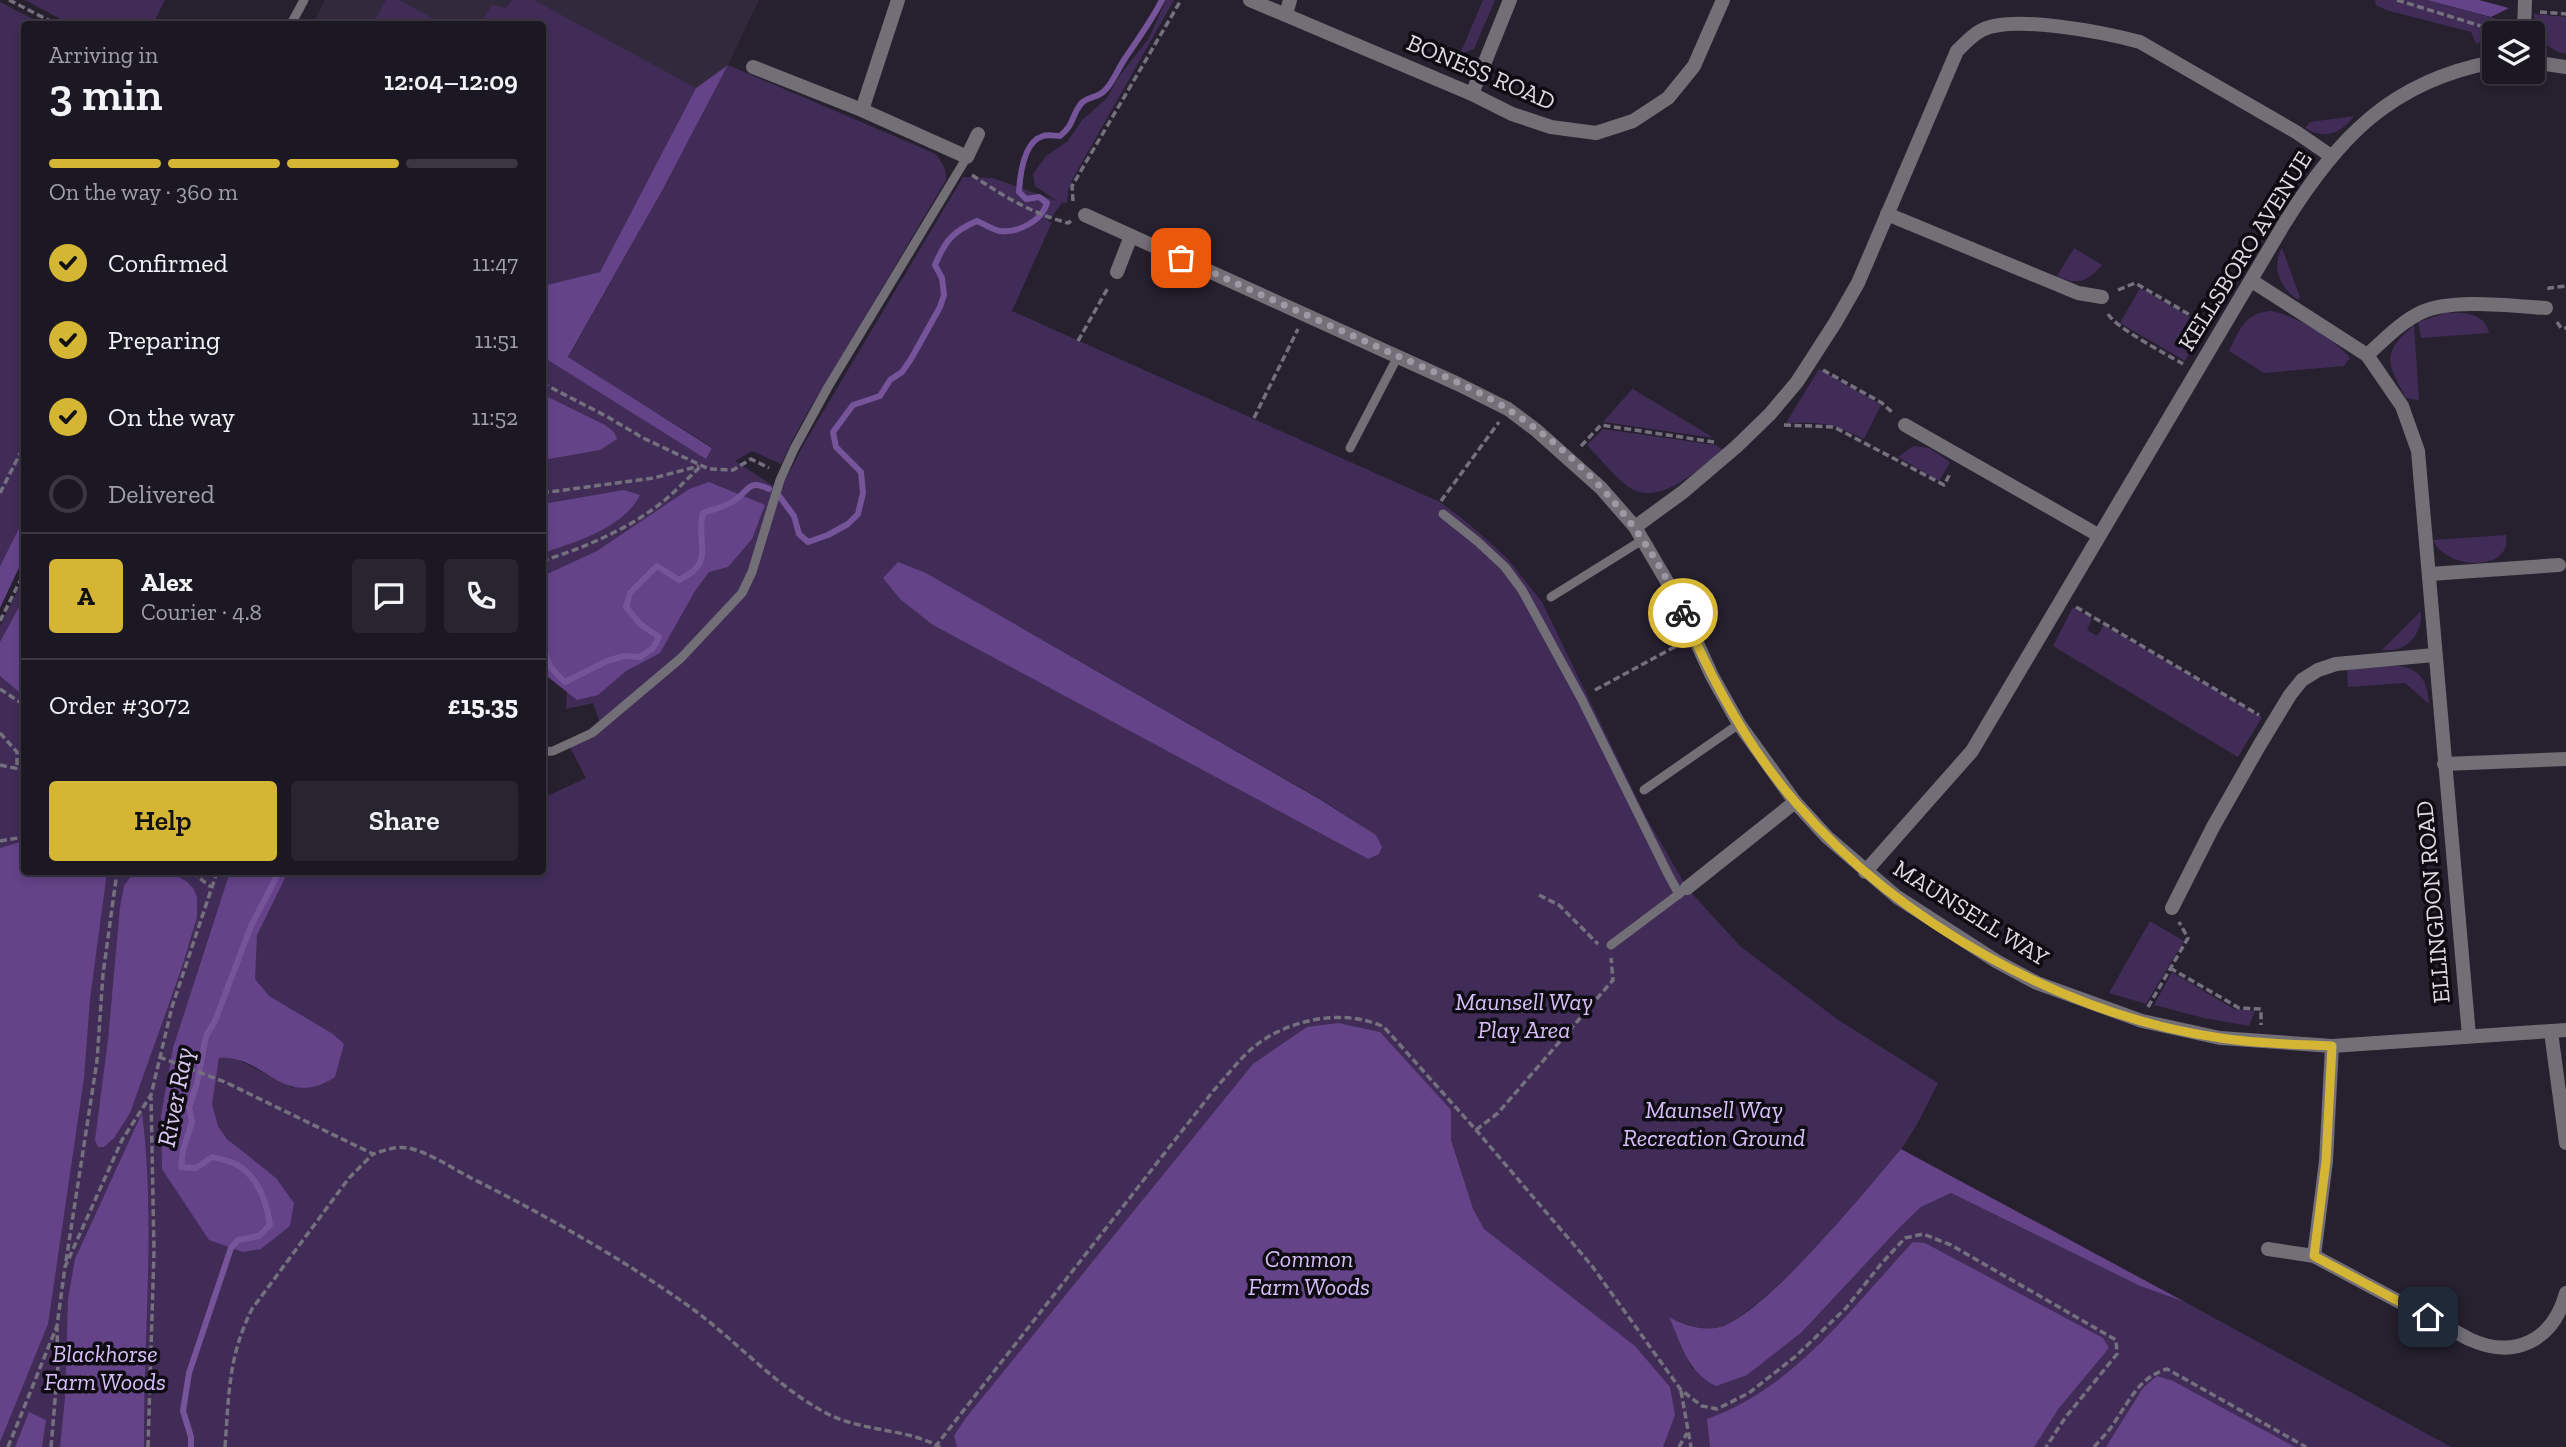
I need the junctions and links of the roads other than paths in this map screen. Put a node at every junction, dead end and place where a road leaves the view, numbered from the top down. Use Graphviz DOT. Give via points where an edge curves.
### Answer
graph roads {
  1 [pos="304,0"];
  2 [pos="898,0"];
  3 [pos="1250,0"];
  4 [pos="1510,0"];
  5 [pos="1723,0"];
  6 [pos="1288,7"];
  7 [pos="292,21"];
  8 [pos="2545,64"];
  9 [pos="2482,65"];
  10 [pos="753,67"];
  11 [pos="2566,67"];
  12 [pos="1472,94"];
  13 [pos="862,110"];
  14 [pos="978,134"];
  15 [pos="2331,156"];
  16 [pos="964,162"];
  17 [pos="1887,214"];
  18 [pos="1085,215"];
  19 [pos="1131,236"];
  20 [pos="1117,272"];
  21 [pos="2252,281"];
  22 [pos="2102,297"];
  23 [pos="2546,308"];
  24 [pos="2367,355"];
  25 [pos="1398,356"];
  26 [pos="1905,425"];
  27 [pos="1350,448"];
  28 [pos="1443,514"];
  29 [pos="1640,533"];
  30 [pos="2098,535"];
  31 [pos="2559,565"];
  32 [pos="2430,574"];
  33 [pos="1551,597"];
  34 [pos="2434,655"];
  35 [pos="1739,724"];
  36 [pos="546,752"];
  37 [pos="2566,759"];
  38 [pos="2444,764"];
  39 [pos="1644,790"];
  40 [pos="1795,802"];
  41 [pos="1865,872"];
  42 [pos="1683,891"];
  43 [pos="2172,908"];
  44 [pos="1611,945"];
  45 [pos="2559,1031"];
  46 [pos="2469,1036"];
  47 [pos="2332,1046"];
  48 [pos="2566,1143"];
  49 [pos="2268,1249"];
  50 [pos="2314,1256"];
  51 [pos="2566,1293"];
  1 -- 7 [label="lane"];
  2 -- 13 [label="street"];
  3 -- 6 [label="street, BONESS ROAD"];
  4 -- 12 [label="street"];
  5 -- 12 [label="street, BONESS ROAD" via="1686,78 1658,106 1620,126 1596,133 1551,127"];
  6 -- 12 [label="street, BONESS ROAD"];
  8 -- 11 [label="street"];
  9 -- 15 [label="street, KELLSBORO AVENUE" via="2452,72 2397,97"];
  10 -- 13 [label="street"];
  13 -- 16 [label="street"];
  14 -- 16 [label="street"];
  15 -- 17 [label="street" via="2140,42 2112,34 2004,24 1984,29 1957,51"];
  15 -- 21 [label="street, KELLSBORO AVENUE"];
  16 -- 36 [label="lane" via="828,387 782,475 742,593 681,658 592,733"];
  17 -- 22 [label="street" via="2078,293"];
  17 -- 29 [label="street" via="1858,283 1784,399"];
  18 -- 19 [label="street, MAUNSELL WAY"];
  19 -- 20 [label="street"];
  19 -- 25 [label="street, MAUNSELL WAY"];
  21 -- 24 [label="street, ELLINGDON ROAD"];
  21 -- 30 [label="street, KELLSBORO AVENUE"];
  23 -- 24 [label="street" via="2441,306 2408,320"];
  24 -- 32 [label="street, ELLINGDON ROAD" via="2402,406 2418,451"];
  25 -- 27 [label="lane"];
  25 -- 29 [label="street, MAUNSELL WAY" via="1508,409 1573,461"];
  26 -- 30 [label="street"];
  28 -- 42 [label="lane" via="1477,541 1522,590"];
  29 -- 33 [label="lane"];
  29 -- 35 [label="street, MAUNSELL WAY"];
  30 -- 41 [label="street, KELLSBORO AVENUE" via="1964,761"];
  31 -- 32 [label="street"];
  32 -- 34 [label="street, ELLINGDON ROAD"];
  34 -- 38 [label="street, ELLINGDON ROAD"];
  34 -- 43 [label="street" via="2344,663 2318,670 2296,686 2213,827"];
  35 -- 39 [label="lane"];
  35 -- 40 [label="street, MAUNSELL WAY"];
  37 -- 38 [label="street, ELLINGDON ROAD"];
  38 -- 46 [label="street, ELLINGDON ROAD"];
  40 -- 41 [label="street, MAUNSELL WAY"];
  40 -- 42 [label="street"];
  41 -- 47 [label="street, MAUNSELL WAY" via="2006,967 2064,994 2142,1021 2220,1038"];
  42 -- 44 [label="lane"];
  45 -- 46 [label="street, MAUNSELL WAY"];
  45 -- 48 [label="street"];
  46 -- 47 [label="street, MAUNSELL WAY"];
  47 -- 50 [label="street" via="2326,1161"];
  49 -- 50 [label="street"];
  50 -- 51 [label="street" via="2490,1347 2521,1346 2539,1337 2558,1313"];
}
